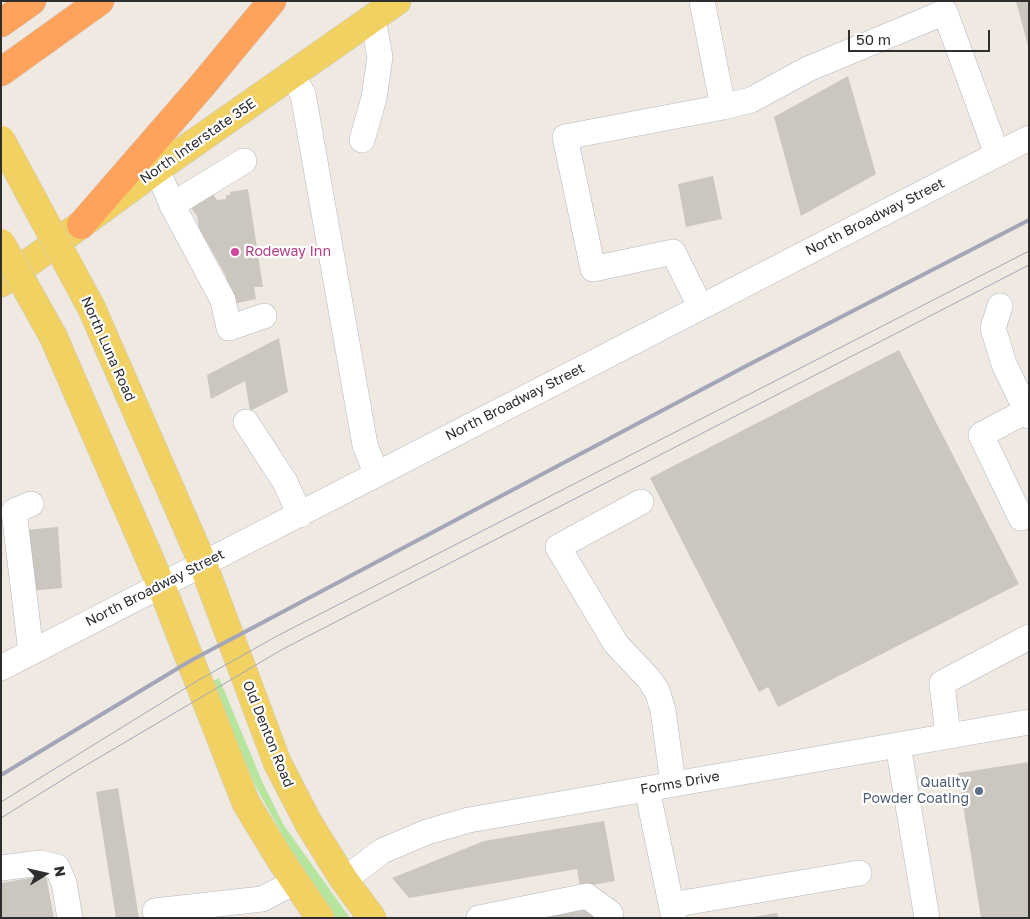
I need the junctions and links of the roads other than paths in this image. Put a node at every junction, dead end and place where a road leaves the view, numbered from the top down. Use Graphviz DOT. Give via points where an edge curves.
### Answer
graph roads {
  1 [pos="32,1"];
  2 [pos="100,1"];
  3 [pos="272,1"];
  4 [pos="397,1"];
  5 [pos="702,1"];
  6 [pos="943,7"];
  7 [pos="373,19"];
  8 [pos="1,23"];
  9 [pos="1,72"];
  10 [pos="292,76"];
  11 [pos="723,107"];
  12 [pos="1029,138"];
  13 [pos="1,140"];
  14 [pos="362,140"];
  15 [pos="997,154"];
  16 [pos="244,161"];
  17 [pos="157,169"];
  18 [pos="172,205"];
  19 [pos="81,225"];
  20 [pos="1,244"];
  21 [pos="1,284"];
  22 [pos="700,306"];
  23 [pos="1000,306"];
  24 [pos="264,316"];
  25 [pos="1028,413"];
  26 [pos="246,422"];
  27 [pos="376,473"];
  28 [pos="641,502"];
  29 [pos="31,504"];
  30 [pos="300,515"];
  31 [pos="1026,527"];
  32 [pos="203,564"];
  33 [pos="160,585"];
  34 [pos="1029,638"];
  35 [pos="31,652"];
  36 [pos="1,668"];
  37 [pos="1029,722"];
  38 [pos="948,736"];
  39 [pos="898,745"];
  40 [pos="674,784"];
  41 [pos="647,789"];
  42 [pos="1,868"];
  43 [pos="859,873"];
  44 [pos="344,880"];
  45 [pos="294,882"];
  46 [pos="155,910"];
  47 [pos="673,912"];
  48 [pos="70,918"];
  49 [pos="320,918"];
  50 [pos="372,918"];
  51 [pos="479,918"];
  52 [pos="611,918"];
  53 [pos="927,918"];
  1 -- 8 [label="highway"];
  2 -- 9 [label="highway"];
  3 -- 19 [label="highway"];
  4 -- 7 [label="main road, North Interstate 35E"];
  5 -- 11 [label="street"];
  6 -- 11 [label="street" via="808,69 751,100"];
  6 -- 15 [label="street"];
  7 -- 10 [label="main road, North Interstate 35E"];
  7 -- 14 [label="street" via="380,57 374,98"];
  10 -- 17 [label="main road, North Interstate 35E"];
  10 -- 27 [label="street" via="303,94 365,445"];
  11 -- 22 [label="street" via="565,137 593,269 673,252"];
  12 -- 15 [label="street, North Broadway Street"];
  13 -- 32 [label="main road, North Luna Road, bridge" via="92,309"];
  15 -- 22 [label="street, North Broadway Street"];
  16 -- 18 [label="street"];
  17 -- 18 [label="street"];
  17 -- 19 [label="main road, North Interstate 35E"];
  18 -- 24 [label="street" via="223,300 229,328"];
  19 -- 21 [label="main road, North Interstate 35E"];
  20 -- 33 [label="main road, bridge" via="53,336"];
  22 -- 27 [label="street, North Broadway Street"];
  23 -- 25 [label="street" via="993,328 1004,364"];
  25 -- 31 [label="street" via="981,435"];
  26 -- 30 [label="street" via="285,482"];
  27 -- 30 [label="street, North Broadway Street"];
  28 -- 40 [label="street" via="558,547 616,644 650,679 657,692 663,710"];
  29 -- 35 [label="street" via="14,512"];
  30 -- 32 [label="street, North Broadway Street"];
  32 -- 33 [label="street, North Broadway Street"];
  32 -- 44 [label="main road, Old Denton Road" via="277,762 309,824"];
  33 -- 35 [label="street, North Broadway Street"];
  33 -- 45 [label="main road" via="246,803"];
  34 -- 38 [label="street" via="942,683"];
  35 -- 36 [label="street, North Broadway Street"];
  37 -- 38 [label="street, Forms Drive"];
  38 -- 39 [label="street, Forms Drive"];
  39 -- 40 [label="street, Forms Drive"];
  39 -- 53 [label="street"];
  40 -- 41 [label="street, Forms Drive"];
  41 -- 44 [label="street, Forms Drive" via="470,820 427,832 382,851"];
  41 -- 47 [label="street"];
  42 -- 48 [label="street" via="41,863 57,867 64,883"];
  43 -- 47 [label="street"];
  44 -- 50 [label="main road, Old Denton Road"];
  45 -- 46 [label="street" via="262,899"];
  45 -- 49 [label="main road"];
  51 -- 52 [label="street" via="587,896 610,912"];
}
